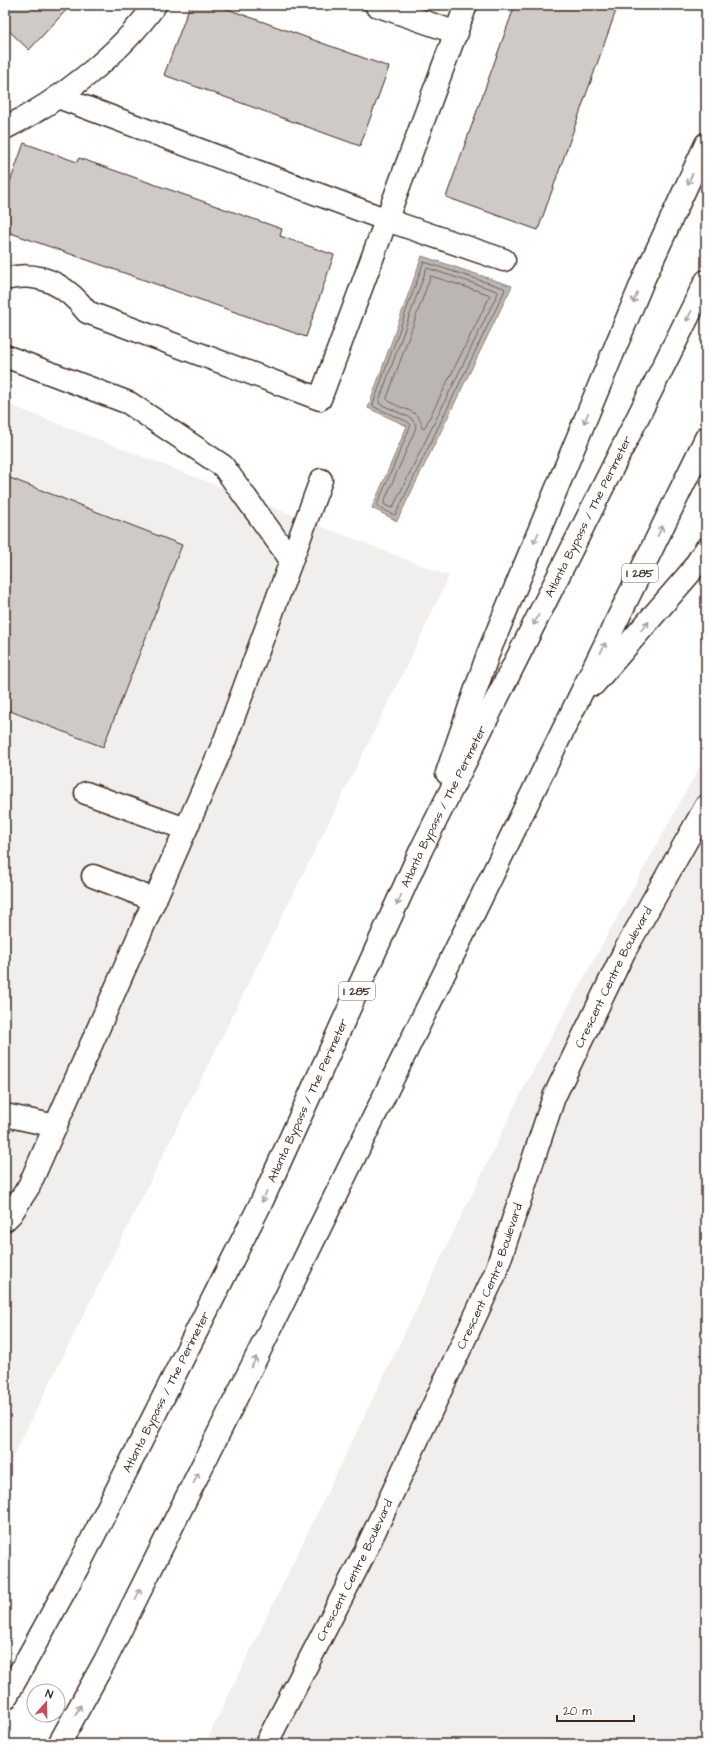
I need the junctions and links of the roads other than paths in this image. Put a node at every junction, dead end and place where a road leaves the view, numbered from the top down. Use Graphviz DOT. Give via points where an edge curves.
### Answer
graph roads {
  1 [pos="155,5"];
  2 [pos="376,5"];
  3 [pos="466,5"];
  4 [pos="457,33"];
  5 [pos="58,96"];
  6 [pos="5,128"];
  7 [pos="706,144"];
  8 [pos="387,220"];
  9 [pos="504,260"];
  10 [pos="5,279"];
  11 [pos="706,281"];
  12 [pos="5,356"];
  13 [pos="706,438"];
  14 [pos="321,480"];
  15 [pos="706,549"];
  16 [pos="291,560"];
  17 [pos="573,708"];
  18 [pos="86,794"];
  19 [pos="706,806"];
  20 [pos="186,829"];
  21 [pos="421,850"];
  22 [pos="93,876"];
  23 [pos="155,900"];
  24 [pos="5,1115"];
  25 [pos="56,1126"];
  26 [pos="5,1220"];
  27 [pos="5,1698"];
  28 [pos="59,1744"];
  29 [pos="266,1744"];
  1 -- 5 [label="main road" via="124,40 92,70"];
  2 -- 4 [label="main road"];
  3 -- 4 [label="main road"];
  4 -- 8 [label="main road"];
  5 -- 6 [label="main road"];
  5 -- 8 [label="main road"];
  7 -- 21 [label="main road, one-way" via="644,278 488,654"];
  8 -- 9 [label="main road"];
  8 -- 10 [label="main road" via="320,399 88,312 76,297 59,285 37,276"];
  11 -- 21 [label="main road, Atlanta Bypass / The Perimeter / I 285, one-way"];
  12 -- 16 [label="main road" via="129,403 223,466"];
  17 -- 13 [label="main road, I 285, one-way"];
  14 -- 16 [label="main road"];
  17 -- 15 [label="main road, one-way" via="690,573"];
  16 -- 20 [label="main road" via="225,740"];
  28 -- 17 [label="main road, I 285, one-way" via="106,1659 258,1354"];
  18 -- 20 [label="main road"];
  19 -- 29 [label="main road, Crescent Centre Boulevard" via="624,952 554,1097 495,1274 363,1556"];
  20 -- 23 [label="main road"];
  21 -- 27 [label="main road, Atlanta Bypass / The Perimeter / I 285, one-way" via="262,1201 80,1563"];
  22 -- 23 [label="main road"];
  23 -- 25 [label="main road"];
  24 -- 25 [label="main road"];
  25 -- 26 [label="main road" via="29,1186"];
}
